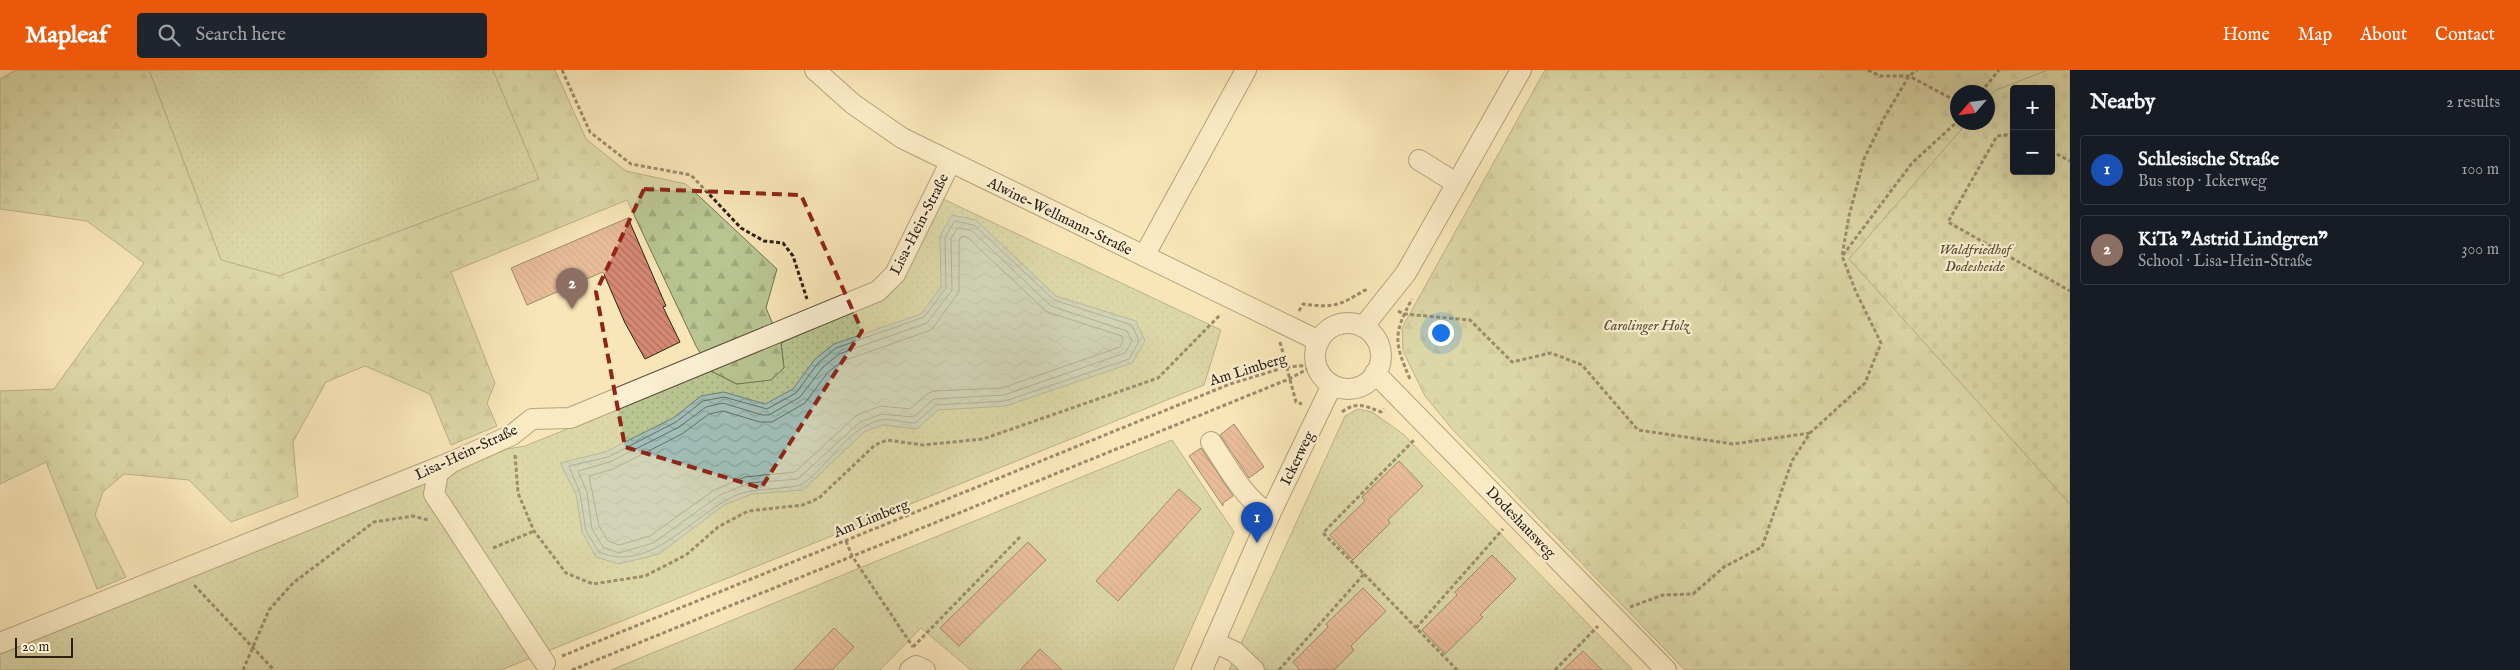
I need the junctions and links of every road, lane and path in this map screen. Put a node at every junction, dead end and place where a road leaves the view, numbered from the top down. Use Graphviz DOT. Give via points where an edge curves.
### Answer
graph roads {
  1 [pos="562,70"];
  2 [pos="815,70"];
  3 [pos="1246,70"];
  4 [pos="1521,70"];
  5 [pos="1868,70"];
  6 [pos="1917,70"];
  7 [pos="1999,70"];
  8 [pos="1910,76"];
  9 [pos="1987,85"];
  10 [pos="1950,98"];
  11 [pos="1950,128"];
  12 [pos="2010,134"];
  13 [pos="2055,153"];
  14 [pos="1419,160"];
  15 [pos="2070,161"];
  16 [pos="950,163"];
  17 [pos="1456,183"];
  18 [pos="1144,256"];
  19 [pos="1842,256"];
  20 [pos="2070,291"];
  21 [pos="1229,298"];
  22 [pos="1383,301"];
  23 [pos="813,318"];
  24 [pos="1290,326"];
  25 [pos="1363,327"];
  26 [pos="1319,341"];
  27 [pos="1278,344"];
  28 [pos="1316,365"];
  29 [pos="1376,373"];
  30 [pos="1332,385"];
  31 [pos="1810,433"];
  32 [pos="512,435"];
  33 [pos="1415,439"];
  34 [pos="1211,442"];
  35 [pos="454,460"];
  36 [pos="1270,514"];
  37 [pos="453,525"];
  38 [pos="1503,529"];
  39 [pos="534,531"];
  40 [pos="1020,537"];
  41 [pos="846,541"];
  42 [pos="474,556"];
  43 [pos="852,556"];
  44 [pos="180,570"];
  45 [pos="1364,574"];
  46 [pos="1605,620"];
  47 [pos="1416,628"];
  48 [pos="1214,642"];
  49 [pos="0,643"];
  50 [pos="252,647"];
  51 [pos="545,663"];
  52 [pos="916,663"];
  53 [pos="244,670"];
  54 [pos="274,670"];
  55 [pos="572,670"];
  56 [pos="1202,670"];
  57 [pos="1254,670"];
  58 [pos="1278,670"];
  59 [pos="1455,670"];
  60 [pos="1555,670"];
  61 [pos="1666,670"];
  1 -- 23 [label="path" via="590,132 631,164 692,174 741,228 764,241 784,243 793,256"];
  2 -- 16 [label="street, Alwine-Wellmann-Straße" via="853,104 902,138"];
  3 -- 18 [label="street"];
  4 -- 17 [label="street"];
  5 -- 8 [label="path" via="1880,76"];
  6 -- 8 [label="path"];
  7 -- 9 [label="path"];
  8 -- 10 [label="path"];
  8 -- 19 [label="path" via="1864,159"];
  11 -- 19 [label="path" via="1912,163"];
  12 -- 20 [label="path" via="1997,136 1948,222"];
  13 -- 15 [label="path"];
  14 -- 17 [label="street"];
  16 -- 18 [label="street, Alwine-Wellmann-Straße"];
  16 -- 23 [label="street, Lisa-Hein-Straße" via="895,274 878,291"];
  17 -- 22 [label="street" via="1406,273"];
  18 -- 21 [label="street, Alwine-Wellmann-Straße"];
  19 -- 31 [label="path" via="1881,343 1865,384"];
  21 -- 24 [label="street, Alwine-Wellmann-Straße"];
  21 -- 39 [label="path" via="1218,317 1158,378 983,439 923,445 887,440 875,445 819,498 803,505 748,510 718,527 686,555 645,576 593,584 566,573"];
  22 -- 24 [label="path" via="1365,290 1345,302 1327,307 1303,304"];
  22 -- 25 [label="street"];
  22 -- 31 [label="path" via="1404,314 1470,320 1512,362 1551,353 1582,365 1638,430 1732,444"];
  23 -- 32 [label="street, Lisa-Hein-Straße" via="570,418 532,419"];
  24 -- 26 [label="street, Alwine-Wellmann-Straße"];
  24 -- 27 [label="path"];
  25 -- 26 [label="street" via="1352,323 1332,327"];
  25 -- 29 [label="street" via="1371,333 1380,353"];
  26 -- 28 [label="street"];
  28 -- 30 [label="street"];
  28 -- 41 [label="path, Am Limberg" via="1286,367 1230,384"];
  28 -- 43 [label="path, Am Limberg" via="1280,383"];
  29 -- 30 [label="street" via="1359,387 1348,389"];
  29 -- 46 [label="street, Dodeshausweg"];
  30 -- 36 [label="street, Ickerweg"];
  31 -- 46 [label="path" via="1792,460 1762,547 1724,567 1693,594 1663,595"];
  32 -- 35 [label="street, Lisa-Hein-Straße"];
  32 -- 39 [label="path" via="518,493"];
  33 -- 45 [label="path" via="1323,533"];
  34 -- 36 [label="street" via="1249,497"];
  35 -- 37 [label="street" via="438,473 434,494"];
  35 -- 44 [label="street, Lisa-Hein-Straße"];
  36 -- 48 [label="street, Ickerweg"];
  37 -- 42 [label="street"];
  37 -- 50 [label="path" via="413,516 374,522 293,583 269,610"];
  38 -- 47 [label="path"];
  39 -- 42 [label="path"];
  40 -- 52 [label="path"];
  41 -- 43 [label="path"];
  41 -- 51 [label="path, Am Limberg"];
  42 -- 51 [label="street"];
  43 -- 52 [label="path"];
  43 -- 55 [label="path, Am Limberg"];
  44 -- 49 [label="street, Lisa-Hein-Straße"];
  44 -- 50 [label="path"];
  45 -- 47 [label="path"];
  45 -- 58 [label="path"];
  46 -- 60 [label="path"];
  46 -- 61 [label="street, Dodeshausweg"];
  47 -- 59 [label="path"];
  48 -- 56 [label="street, Ickerweg"];
  48 -- 57 [label="street" via="1235,652"];
  50 -- 53 [label="path"];
  50 -- 54 [label="path"];
}
